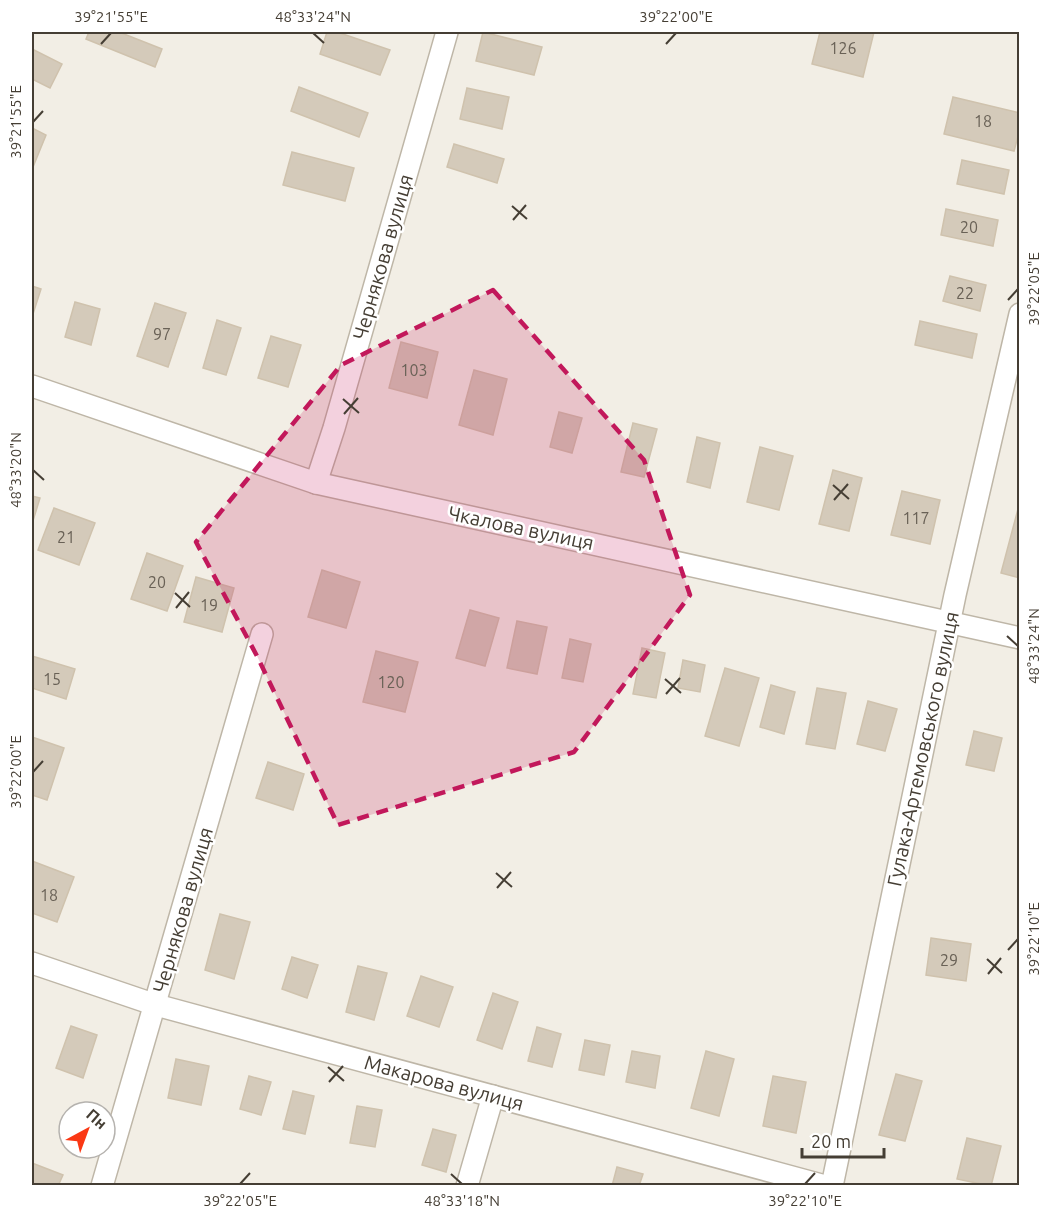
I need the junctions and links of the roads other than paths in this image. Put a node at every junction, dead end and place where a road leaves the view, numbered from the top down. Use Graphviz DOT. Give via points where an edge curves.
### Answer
graph roads {
  1 [pos="447,32"];
  2 [pos="1020,314"];
  3 [pos="32,386"];
  4 [pos="316,483"];
  5 [pos="950,622"];
  6 [pos="262,634"];
  7 [pos="1020,638"];
  8 [pos="32,963"];
  9 [pos="156,1005"];
  10 [pos="493,1096"];
  11 [pos="102,1185"];
  12 [pos="467,1185"];
  13 [pos="825,1185"];
  14 [pos="832,1185"];
  1 -- 4 [label="street, Чернякова вулиця"];
  2 -- 5 [label="street, Гулака-Артемовського вулиця"];
  3 -- 4 [label="street, Чкалова вулиця"];
  4 -- 5 [label="street, Чкалова вулиця"];
  5 -- 7 [label="street, Чкалова вулиця"];
  5 -- 14 [label="street, Гулака-Артемовського вулиця"];
  6 -- 9 [label="street, Чернякова вулиця"];
  8 -- 9 [label="street, Макарова вулиця"];
  9 -- 10 [label="street, Макарова вулиця"];
  9 -- 11 [label="street, Чернякова вулиця"];
  10 -- 12 [label="street"];
  10 -- 13 [label="street, Макарова вулиця"];
}
